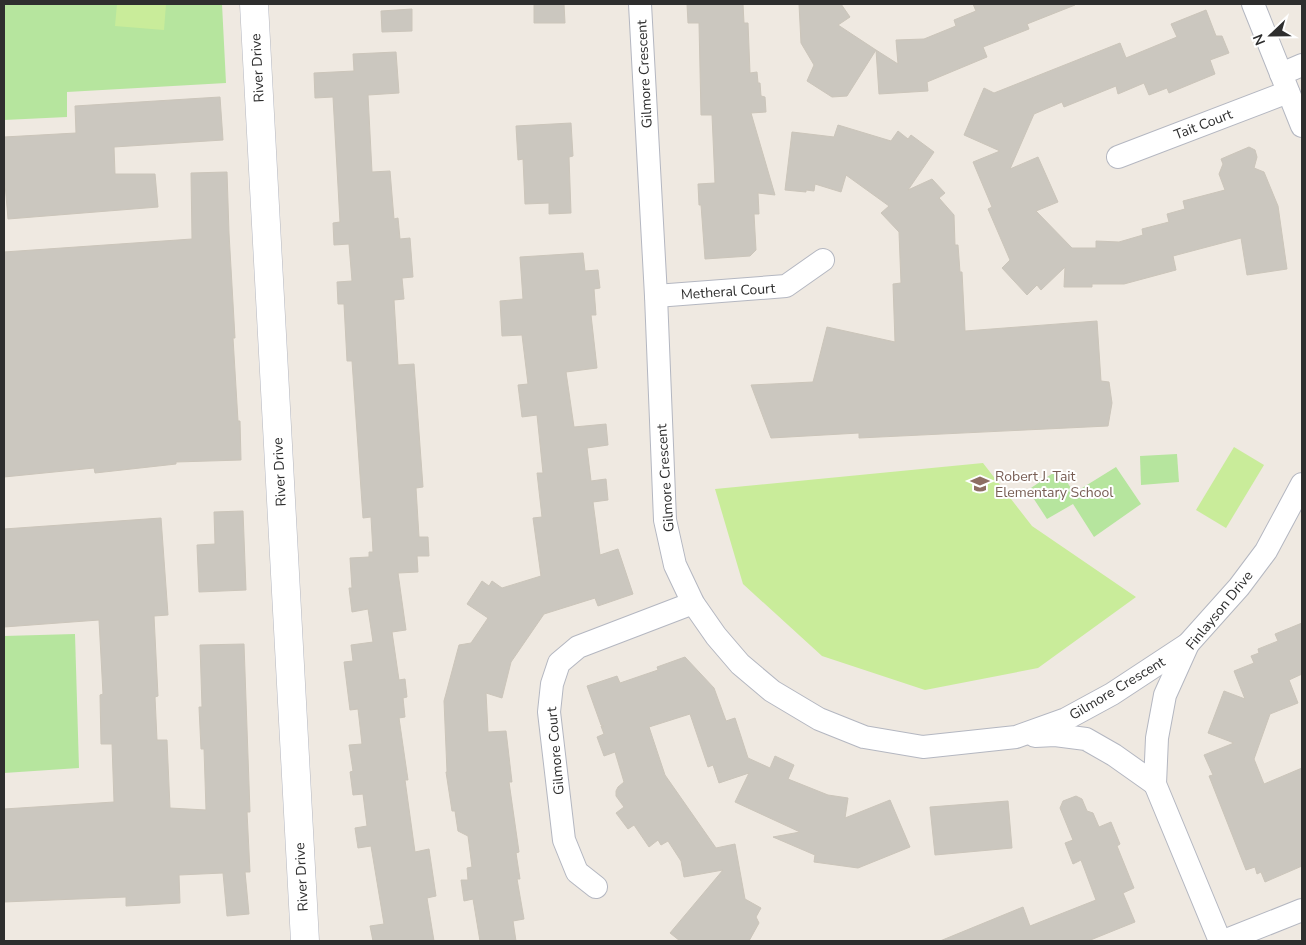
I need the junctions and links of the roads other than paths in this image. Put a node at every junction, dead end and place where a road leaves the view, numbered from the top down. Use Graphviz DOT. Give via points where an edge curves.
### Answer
graph roads {
  1 [pos="254,4"];
  2 [pos="640,4"];
  3 [pos="1253,4"];
  4 [pos="1302,65"];
  5 [pos="1284,83"];
  6 [pos="1302,126"];
  7 [pos="1118,157"];
  8 [pos="822,260"];
  9 [pos="656,296"];
  10 [pos="1302,484"];
  11 [pos="693,603"];
  12 [pos="1188,644"];
  13 [pos="1016,737"];
  14 [pos="1155,784"];
  15 [pos="596,887"];
  16 [pos="1302,910"];
  17 [pos="305,941"];
  18 [pos="1220,941"];
  19 [pos="1224,941"];
  1 -- 17 [label="street, River Drive"];
  2 -- 9 [label="street, Gilmore Crescent"];
  3 -- 5 [label="street"];
  4 -- 5 [label="street, Tait Court"];
  5 -- 6 [label="street"];
  5 -- 7 [label="street, Tait Court"];
  8 -- 9 [label="street, Metheral Court" via="786,286"];
  9 -- 11 [label="street, Gilmore Crescent" via="665,520 676,565"];
  10 -- 12 [label="street, Finlayson Drive" via="1266,551"];
  11 -- 13 [label="street, Gilmore Crescent" via="740,664 772,691 819,719 864,737 923,746"];
  11 -- 15 [label="street, Gilmore Court" via="578,647 559,663 554,677 549,712 564,840 577,872"];
  12 -- 13 [label="street, Gilmore Crescent" via="1112,694 1066,719"];
  12 -- 14 [label="street, Finlayson Drive" via="1165,695 1157,738"];
  13 -- 14 [label="street, Gilmore Crescent" via="1054,734 1086,739"];
  14 -- 18 [label="street, Finlayson Drive"];
  16 -- 19 [label="street"];
}
